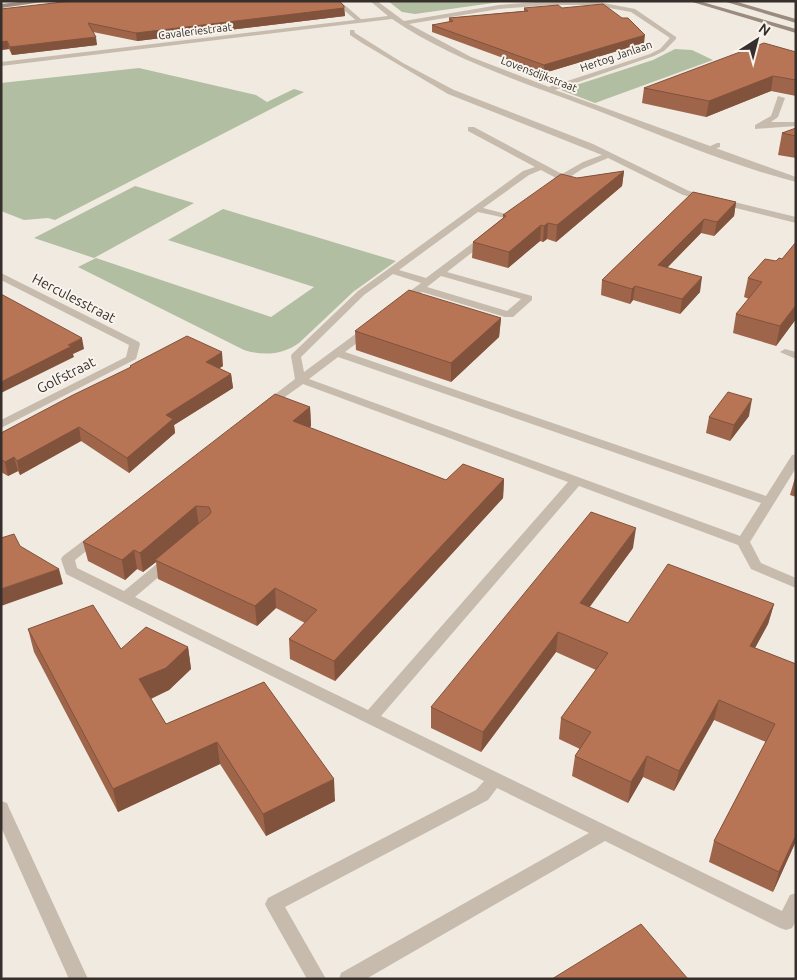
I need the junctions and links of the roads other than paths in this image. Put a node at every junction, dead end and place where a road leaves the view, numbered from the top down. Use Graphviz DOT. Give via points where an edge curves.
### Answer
graph roads {
  1 [pos="47,1"];
  2 [pos="336,1"];
  3 [pos="373,1"];
  4 [pos="692,1"];
  5 [pos="726,1"];
  6 [pos="1,6"];
  7 [pos="391,17"];
  8 [pos="360,21"];
  9 [pos="796,21"];
  10 [pos="404,23"];
  11 [pos="352,31"];
  12 [pos="796,31"];
  13 [pos="1,64"];
  14 [pos="548,90"];
  15 [pos="780,98"];
  16 [pos="796,124"];
  17 [pos="471,129"];
  18 [pos="717,145"];
  19 [pos="708,149"];
  20 [pos="608,155"];
  21 [pos="541,167"];
  22 [pos="562,178"];
  23 [pos="796,180"];
  24 [pos="540,195"];
  25 [pos="477,209"];
  26 [pos="796,220"];
  27 [pos="392,271"];
  28 [pos="440,272"];
  29 [pos="1,276"];
  30 [pos="424,285"];
  31 [pos="135,344"];
  32 [pos="784,352"];
  33 [pos="337,353"];
  34 [pos="796,356"];
  35 [pos="300,380"];
  36 [pos="254,416"];
  37 [pos="1,425"];
  38 [pos="796,458"];
  39 [pos="577,480"];
  40 [pos="769,500"];
  41 [pos="107,529"];
  42 [pos="743,542"];
  43 [pos="183,549"];
  44 [pos="796,583"];
  45 [pos="124,598"];
  46 [pos="370,718"];
  47 [pos="495,779"];
  48 [pos="1,808"];
  49 [pos="605,833"];
  50 [pos="796,901"];
  51 [pos="79,979"];
  52 [pos="317,979"];
  53 [pos="348,979"];
  1 -- 6 [label="main road"];
  2 -- 8 [label="street"];
  3 -- 7 [label="street, Lovensdijkstraat"];
  4 -- 12 [label="main road"];
  5 -- 9 [label="main road"];
  7 -- 8 [label="street, Cavaleriestraat"];
  7 -- 10 [label="street, Lovensdijkstraat"];
  8 -- 13 [label="street, Cavaleriestraat"];
  10 -- 14 [label="street, Lovensdijkstraat" via="469,58"];
  10 -- 14 [label="street, Hertog Janlaan" via="499,7 588,3 630,8 674,38 662,50 646,58"];
  11 -- 20 [label="street" via="391,60 453,92"];
  14 -- 19 [label="street, Lovensdijkstraat"];
  15 -- 16 [label="street" via="774,117 758,127"];
  17 -- 21 [label="street"];
  18 -- 19 [label="street"];
  19 -- 23 [label="street, Lovensdijkstraat"];
  20 -- 22 [label="street" via="591,160"];
  20 -- 26 [label="street" via="686,194"];
  21 -- 22 [label="street"];
  21 -- 25 [label="street" via="526,173"];
  22 -- 24 [label="street"];
  25 -- 27 [label="street"];
  25 -- 28 [label="street" via="515,215"];
  27 -- 30 [label="street"];
  27 -- 35 [label="street" via="361,293 296,356"];
  28 -- 30 [label="street"];
  28 -- 30 [label="street" via="528,298 509,315"];
  29 -- 31 [label="street, Herculesstraat"];
  30 -- 33 [label="street"];
  31 -- 37 [label="street, Golfstraat" via="131,359"];
  32 -- 34 [label="street"];
  33 -- 35 [label="street"];
  33 -- 40 [label="street"];
  35 -- 36 [label="street"];
  35 -- 39 [label="street"];
  38 -- 40 [label="street"];
  39 -- 42 [label="street"];
  39 -- 46 [label="street"];
  40 -- 42 [label="street"];
  41 -- 45 [label="street" via="68,559 70,572"];
  42 -- 44 [label="street" via="756,566"];
  43 -- 45 [label="street"];
  45 -- 46 [label="street"];
  46 -- 47 [label="street"];
  47 -- 49 [label="street"];
  47 -- 52 [label="street" via="482,795 274,904"];
  48 -- 51 [label="street"];
  49 -- 50 [label="street" via="786,922"];
  49 -- 53 [label="street"];
}
